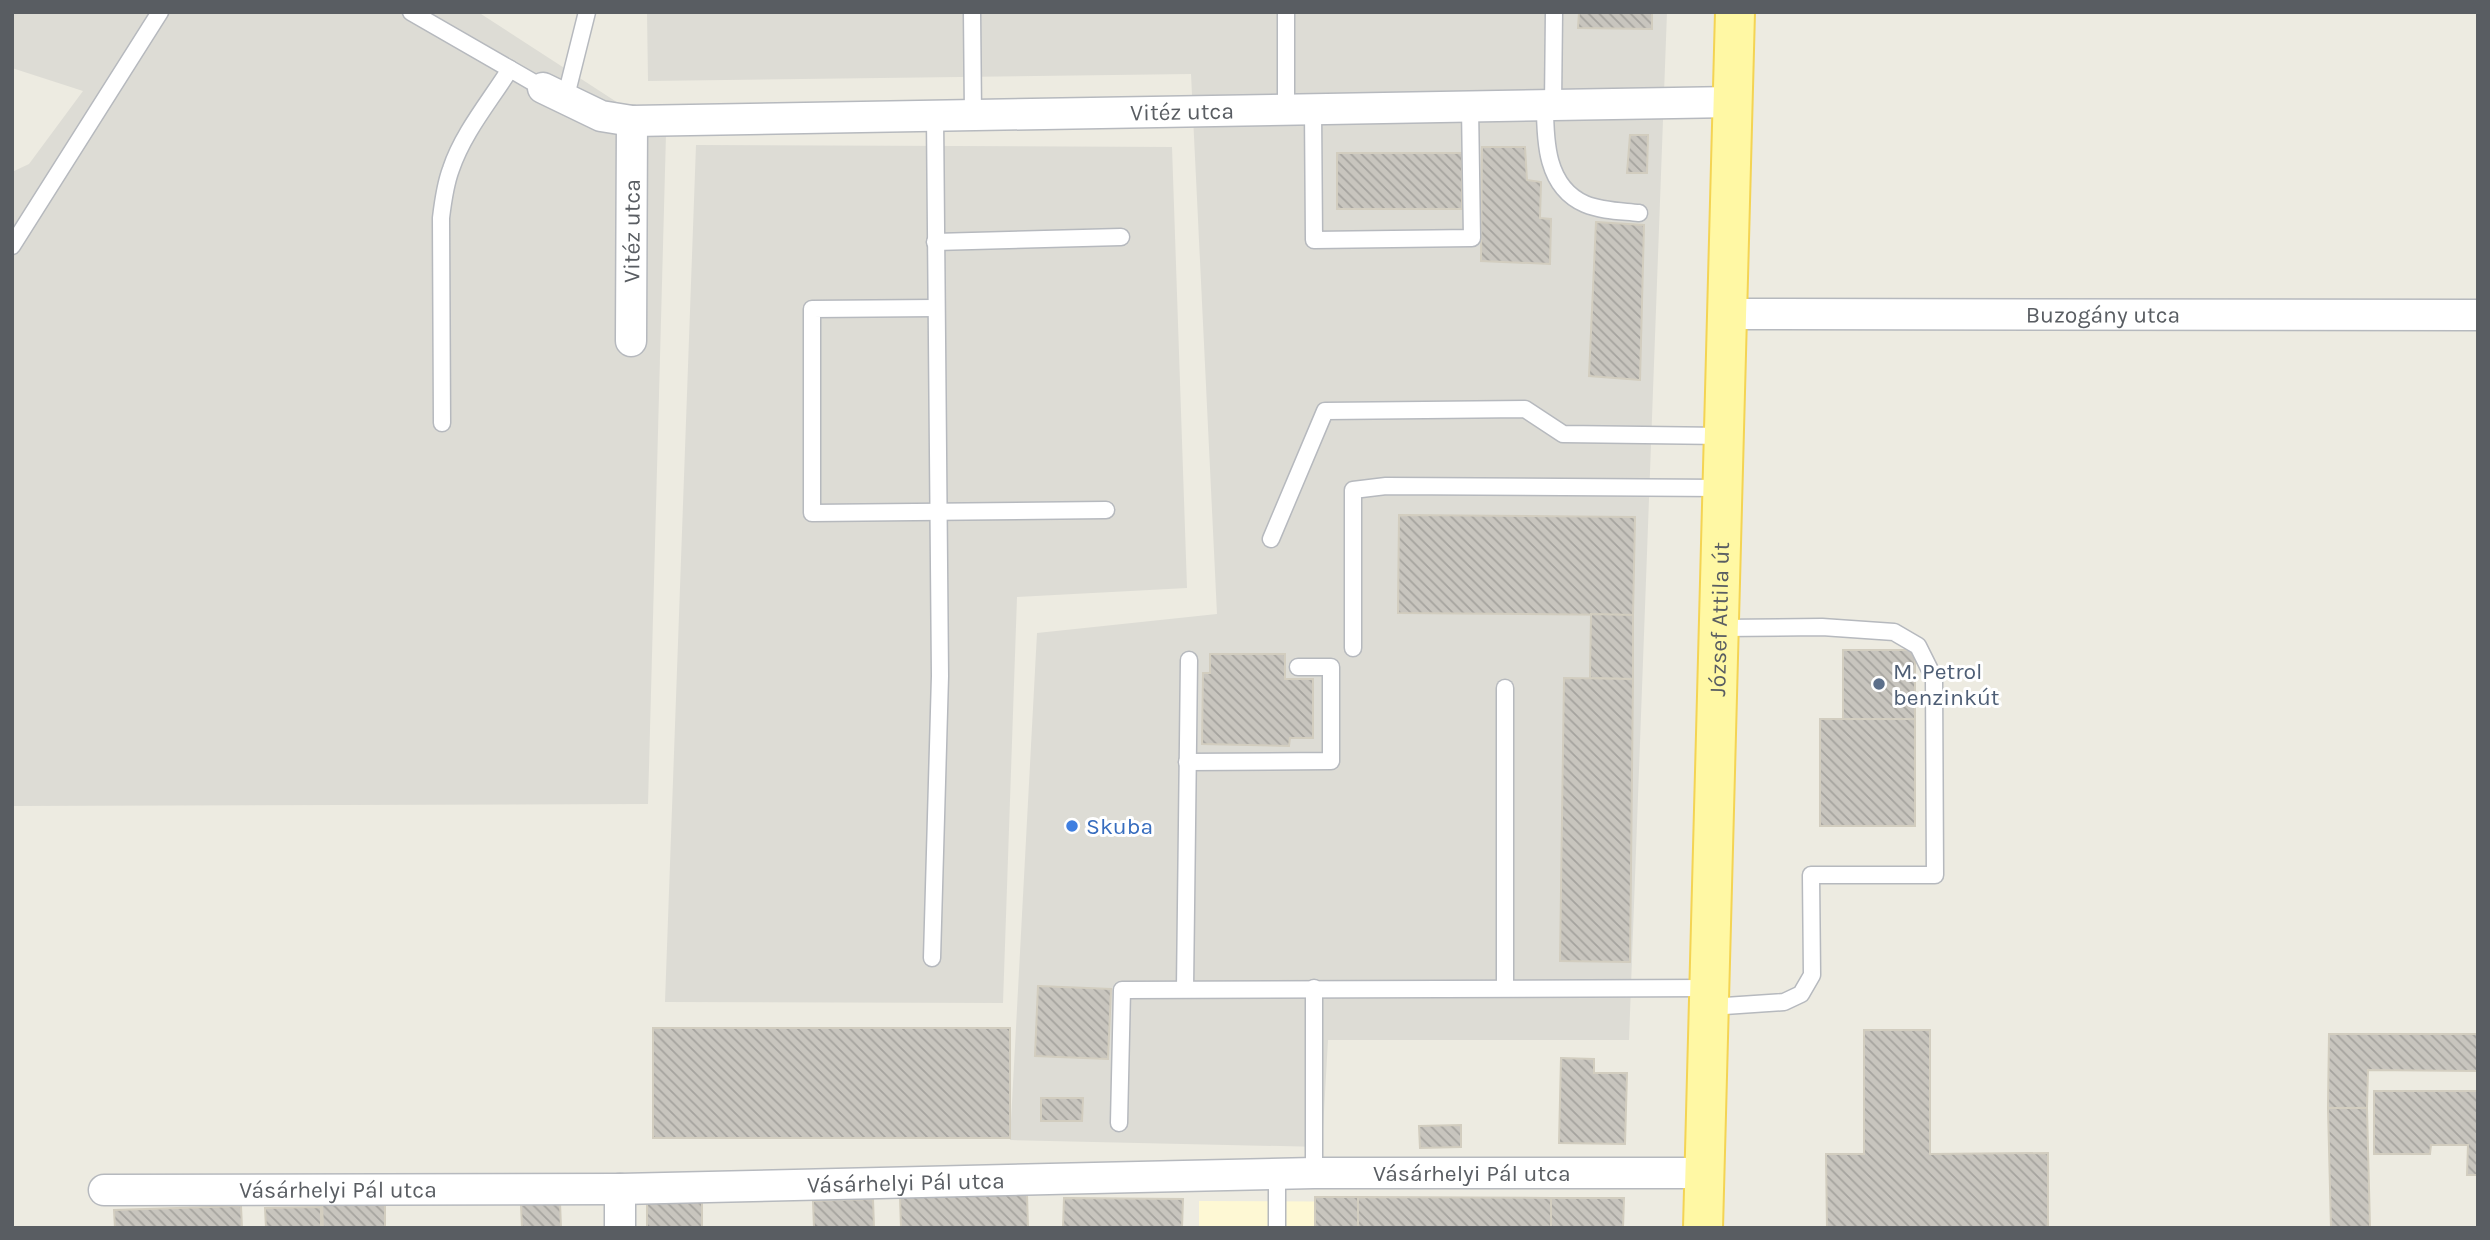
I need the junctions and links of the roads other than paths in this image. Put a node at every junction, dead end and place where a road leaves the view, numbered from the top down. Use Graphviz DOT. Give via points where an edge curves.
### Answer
graph roads {
  1 [pos="160,12"];
  2 [pos="411,12"];
  3 [pos="587,12"];
  4 [pos="972,12"];
  5 [pos="1286,12"];
  6 [pos="1554,12"];
  7 [pos="1735,12"];
  8 [pos="510,69"];
  9 [pos="554,94"];
  10 [pos="1733,102"];
  11 [pos="1549,105"];
  12 [pos="1470,107"];
  13 [pos="1299,110"];
  14 [pos="973,115"];
  15 [pos="935,116"];
  16 [pos="632,121"];
  17 [pos="1639,213"];
  18 [pos="1121,237"];
  19 [pos="935,242"];
  20 [pos="12,246"];
  21 [pos="936,308"];
  22 [pos="1727,314"];
  23 [pos="2478,315"];
  24 [pos="631,341"];
  25 [pos="442,423"];
  26 [pos="1724,436"];
  27 [pos="1723,488"];
  28 [pos="1106,510"];
  29 [pos="938,512"];
  30 [pos="1272,539"];
  31 [pos="1720,628"];
  32 [pos="1353,648"];
  33 [pos="1189,660"];
  34 [pos="1298,667"];
  35 [pos="1505,688"];
  36 [pos="1187,762"];
  37 [pos="932,957"];
  38 [pos="1314,988"];
  39 [pos="1506,988"];
  40 [pos="1185,989"];
  41 [pos="1710,997"];
  42 [pos="1119,1123"];
  43 [pos="1314,1172"];
  44 [pos="1705,1173"];
  45 [pos="1277,1174"];
  46 [pos="620,1189"];
  47 [pos="104,1190"];
  48 [pos="620,1228"];
  49 [pos="1277,1228"];
  50 [pos="1703,1228"];
  1 -- 20 [label="lane"];
  2 -- 8 [label="lane"];
  3 -- 9 [label="lane"];
  4 -- 14 [label="lane"];
  5 -- 13 [label="lane"];
  6 -- 11 [label="lane"];
  7 -- 10 [label="main road, József Attila út"];
  8 -- 9 [label="lane"];
  8 -- 25 [label="lane" via="461,147 444,191"];
  9 -- 16 [label="street, Vitéz utca" via="601,116"];
  10 -- 11 [label="street, Vitéz utca"];
  10 -- 22 [label="main road, József Attila út"];
  11 -- 12 [label="street, Vitéz utca"];
  11 -- 17 [label="lane" via="1545,141 1550,163 1565,189 1584,204"];
  12 -- 13 [label="street, Vitéz utca"];
  12 -- 13 [label="lane" via="1472,238 1314,240"];
  13 -- 14 [label="street, Vitéz utca"];
  14 -- 15 [label="street, Vitéz utca"];
  15 -- 16 [label="street, Vitéz utca"];
  15 -- 19 [label="lane"];
  16 -- 24 [label="street, Vitéz utca"];
  18 -- 19 [label="lane"];
  19 -- 21 [label="lane"];
  21 -- 29 [label="lane"];
  21 -- 29 [label="lane" via="812,309 813,513"];
  22 -- 23 [label="street, Buzogány utca"];
  22 -- 26 [label="main road, József Attila út"];
  26 -- 27 [label="main road, József Attila út"];
  26 -- 30 [label="lane" via="1563,434 1525,408 1325,411"];
  27 -- 31 [label="main road, József Attila út"];
  27 -- 32 [label="lane" via="1386,486 1353,490"];
  28 -- 29 [label="lane"];
  29 -- 37 [label="lane" via="940,676"];
  31 -- 41 [label="main road, József Attila út"];
  31 -- 41 [label="lane" via="1894,632 1918,646 1934,678 1935,875 1811,875 1812,975 1801,994 1784,1002"];
  33 -- 36 [label="lane"];
  34 -- 36 [label="lane" via="1331,667 1331,761"];
  35 -- 39 [label="lane"];
  36 -- 40 [label="lane"];
  38 -- 39 [label="lane"];
  38 -- 40 [label="lane"];
  38 -- 43 [label="lane"];
  39 -- 41 [label="lane"];
  40 -- 42 [label="lane" via="1122,990"];
  41 -- 44 [label="main road, József Attila út"];
  43 -- 44 [label="street, Vásárhelyi Pál utca"];
  43 -- 45 [label="street, Vásárhelyi Pál utca"];
  44 -- 50 [label="main road, József Attila út"];
  45 -- 46 [label="street, Vásárhelyi Pál utca"];
  45 -- 49 [label="lane"];
  46 -- 47 [label="street, Vásárhelyi Pál utca"];
  46 -- 48 [label="street"];
}
